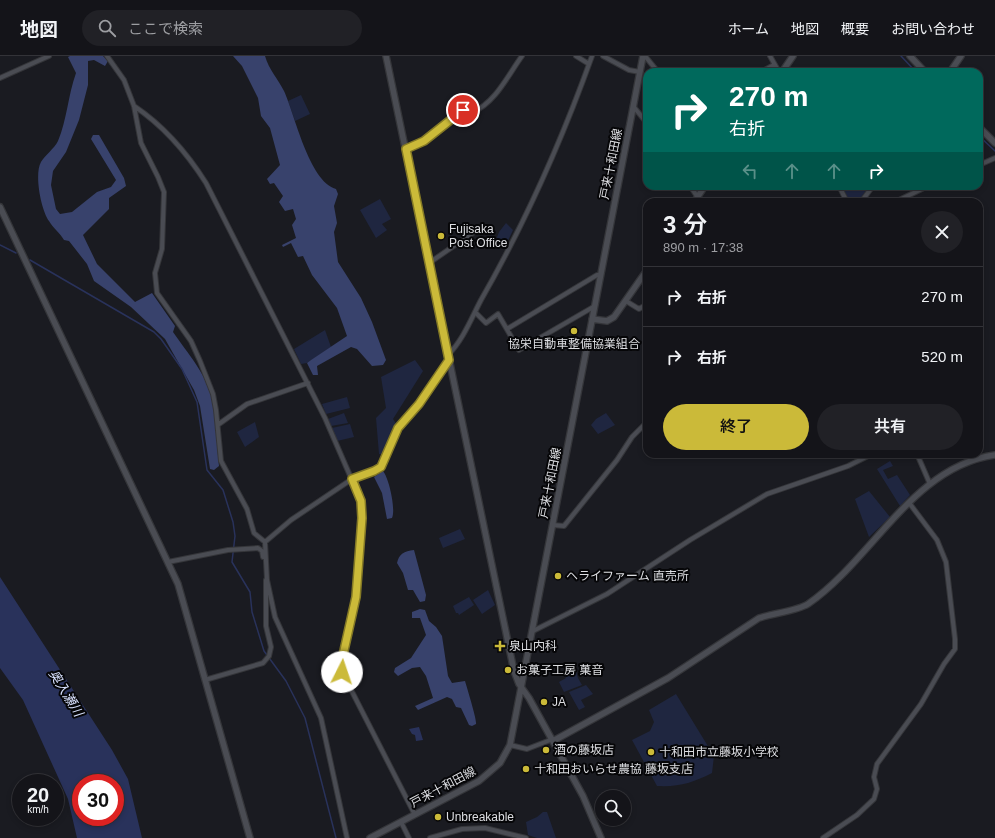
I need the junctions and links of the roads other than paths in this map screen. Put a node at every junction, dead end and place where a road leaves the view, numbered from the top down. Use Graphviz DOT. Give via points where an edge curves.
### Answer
graph roads {
  1 [pos="49,56"];
  2 [pos="107,56"];
  3 [pos="386,56"];
  4 [pos="522,56"];
  5 [pos="576,56"];
  6 [pos="592,56"];
  7 [pos="602,56"];
  8 [pos="644,56"];
  9 [pos="770,56"];
  10 [pos="793,56"];
  11 [pos="910,56"];
  12 [pos="961,56"];
  13 [pos="589,64"];
  14 [pos="774,65"];
  15 [pos="654,68"];
  16 [pos="768,68"];
  17 [pos="776,68"];
  18 [pos="785,68"];
  19 [pos="921,68"];
  20 [pos="953,68"];
  21 [pos="640,72"];
  22 [pos="0,78"];
  23 [pos="134,106"];
  24 [pos="633,106"];
  25 [pos="643,118"];
  26 [pos="983,131"];
  27 [pos="995,143"];
  28 [pos="406,149"];
  29 [pos="995,158"];
  30 [pos="983,163"];
  31 [pos="693,190"];
  32 [pos="702,190"];
  33 [pos="920,190"];
  34 [pos="697,196"];
  35 [pos="903,198"];
  36 [pos="0,207"];
  37 [pos="480,228"];
  38 [pos="429,263"];
  39 [pos="600,275"];
  40 [pos="643,276"];
  41 [pos="626,301"];
  42 [pos="595,306"];
  43 [pos="643,306"];
  44 [pos="475,312"];
  45 [pos="592,319"];
  46 [pos="507,329"];
  47 [pos="448,357"];
  48 [pos="308,383"];
  49 [pos="219,424"];
  50 [pos="643,426"];
  51 [pos="995,455"];
  52 [pos="983,456"];
  53 [pos="864,458"];
  54 [pos="919,458"];
  55 [pos="973,458"];
  56 [pos="352,479"];
  57 [pos="930,484"];
  58 [pos="910,504"];
  59 [pos="553,525"];
  60 [pos="264,542"];
  61 [pos="168,562"];
  62 [pos="266,562"];
  63 [pos="267,578"];
  64 [pos="533,631"];
  65 [pos="205,680"];
  66 [pos="522,689"];
  67 [pos="553,740"];
  68 [pos="510,745"];
  69 [pos="415,815"];
  70 [pos="401,822"];
  71 [pos="250,838"];
  72 [pos="347,838"];
  73 [pos="370,838"];
  74 [pos="409,838"];
  75 [pos="430,838"];
  76 [pos="526,838"];
  77 [pos="602,838"];
  78 [pos="823,838"];
  1 -- 22 [label="street"];
  2 -- 23 [label="street" via="124,80"];
  3 -- 28 [label="street"];
  4 -- 28 [label="street" via="495,95 480,109 473,112 463,110 424,141"];
  5 -- 13 [label="street"];
  6 -- 13 [label="street"];
  7 -- 21 [label="street" via="629,70"];
  8 -- 15 [label="street"];
  8 -- 21 [label="street, 戸来十和田線"];
  9 -- 14 [label="street"];
  10 -- 18 [label="street"];
  11 -- 19 [label="street"];
  12 -- 20 [label="street"];
  13 -- 44 [label="street" via="561,137"];
  14 -- 16 [label="street"];
  14 -- 17 [label="street"];
  21 -- 24 [label="street, 戸来十和田線"];
  23 -- 48 [label="street" via="168,132 198,170"];
  23 -- 49 [label="street" via="141,143 164,192 162,249 155,273 157,293 195,348 213,394"];
  24 -- 25 [label="street"];
  24 -- 39 [label="street, 戸来十和田線"];
  26 -- 27 [label="street"];
  28 -- 38 [label="street"];
  29 -- 30 [label="street"];
  31 -- 34 [label="street"];
  32 -- 34 [label="street"];
  33 -- 35 [label="street"];
  36 -- 61 [label="street"];
  37 -- 38 [label="street"];
  38 -- 47 [label="street"];
  39 -- 42 [label="street, 戸来十和田線"];
  39 -- 46 [label="street" via="597,274"];
  40 -- 41 [label="street"];
  41 -- 43 [label="street" via="639,309"];
  41 -- 45 [label="street" via="611,320"];
  42 -- 45 [label="street, 戸来十和田線"];
  42 -- 46 [label="street" via="519,350"];
  44 -- 46 [label="street" via="486,323 498,314"];
  44 -- 47 [label="street"];
  45 -- 59 [label="street, 戸来十和田線"];
  47 -- 56 [label="street" via="419,404 398,428 381,467"];
  47 -- 66 [label="street" via="514,671"];
  48 -- 49 [label="street" via="247,404"];
  48 -- 56 [label="street"];
  49 -- 60 [label="street" via="221,461 247,510 254,533"];
  50 -- 59 [label="street" via="564,526"];
  51 -- 52 [label="street"];
  53 -- 64 [label="street" via="767,494 607,594"];
  54 -- 57 [label="street"];
  55 -- 57 [label="street" via="949,470"];
  56 -- 60 [label="street" via="291,520"];
  56 -- 69 [label="street" via="361,501 362,518 356,597 341,664 342,672"];
  57 -- 58 [label="street"];
  58 -- 67 [label="street" via="836,581 802,608 759,618 668,678"];
  58 -- 78 [label="street" via="937,540 946,562 955,649 921,704 877,764 874,771 877,789 874,799 857,815"];
  59 -- 64 [label="street, 戸来十和田線"];
  60 -- 62 [label="street"];
  61 -- 62 [label="street" via="234,549 260,548"];
  61 -- 65 [label="street" via="178,584"];
  62 -- 63 [label="street"];
  63 -- 65 [label="street" via="266,626 271,646 268,657 256,666"];
  63 -- 72 [label="street" via="275,617 321,718"];
  64 -- 66 [label="street, 戸来十和田線"];
  65 -- 71 [label="street"];
  66 -- 67 [label="street"];
  66 -- 68 [label="street, 戸来十和田線"];
  67 -- 68 [label="street" via="527,749"];
  67 -- 77 [label="street" via="590,809"];
  68 -- 69 [label="street, 戸来十和田線" via="500,763 488,775"];
  69 -- 70 [label="street, 戸来十和田線"];
  70 -- 73 [label="street, 戸来十和田線"];
  70 -- 74 [label="street"];
  75 -- 76 [label="street" via="462,829 485,828"];
}
